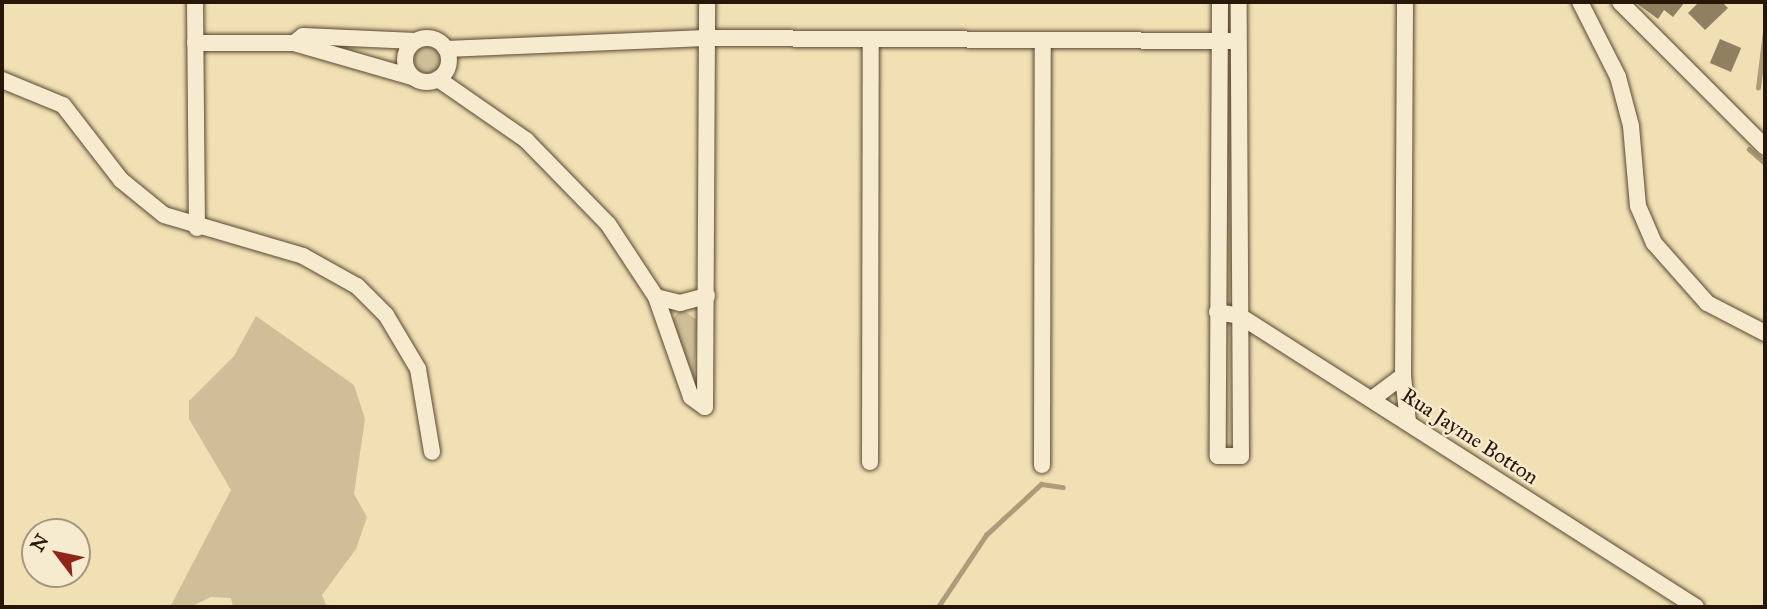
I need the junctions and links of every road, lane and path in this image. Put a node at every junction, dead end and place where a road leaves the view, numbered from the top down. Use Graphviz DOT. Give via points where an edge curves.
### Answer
graph roads {
  1 [pos="195,2"];
  2 [pos="707,2"];
  3 [pos="1220,2"];
  4 [pos="1239,2"];
  5 [pos="1405,2"];
  6 [pos="1580,2"];
  7 [pos="1620,2"];
  8 [pos="706,38"];
  9 [pos="1220,39"];
  10 [pos="1044,40"];
  11 [pos="416,41"];
  12 [pos="871,41"];
  13 [pos="1238,41"];
  14 [pos="195,43"];
  15 [pos="294,43"];
  16 [pos="446,49"];
  17 [pos="412,77"];
  18 [pos="438,79"];
  19 [pos="2,80"];
  20 [pos="1764,140"];
  21 [pos="197,228"];
  22 [pos="707,296"];
  23 [pos="656,297"];
  24 [pos="1217,312"];
  25 [pos="1240,316"];
  26 [pos="1765,333"];
  27 [pos="1403,376"];
  28 [pos="1372,398"];
  29 [pos="1408,422"];
  30 [pos="432,452"];
  31 [pos="870,462"];
  32 [pos="1042,465"];
  33 [pos="1696,607"];
  1 -- 14 [label="street"];
  2 -- 8 [label="street"];
  3 -- 9 [label="street"];
  4 -- 13 [label="street"];
  5 -- 27 [label="street"];
  6 -- 26 [label="street" via="1618,77 1631,126 1638,206 1654,243 1707,303"];
  7 -- 20 [label="street"];
  8 -- 12 [label="street"];
  8 -- 16 [label="street"];
  8 -- 22 [label="street"];
  9 -- 10 [label="street"];
  9 -- 13 [label="street"];
  9 -- 24 [label="street"];
  10 -- 12 [label="street"];
  10 -- 32 [label="street"];
  11 -- 15 [label="street" via="303,36"];
  11 -- 16 [label="street" via="436,40"];
  11 -- 17 [label="street" via="405,58"];
  12 -- 31 [label="street"];
  13 -- 25 [label="street"];
  14 -- 15 [label="street"];
  14 -- 21 [label="street"];
  15 -- 17 [label="street"];
  16 -- 18 [label="street" via="447,69"];
  17 -- 18 [label="street"];
  18 -- 23 [label="street" via="526,140 570,180 626,247"];
  19 -- 21 [label="street" via="63,105 134,192"];
  21 -- 30 [label="street" via="303,256 372,299 418,369"];
  22 -- 23 [label="street" via="680,303"];
  22 -- 23 [label="street" via="705,407 691,397"];
  24 -- 25 [label="street, Rua Jayme Botton"];
  24 -- 25 [label="street" via="1218,456 1241,456"];
  25 -- 28 [label="street, Rua Jayme Botton"];
  27 -- 28 [label="street"];
  27 -- 29 [label="street"];
  28 -- 29 [label="street, Rua Jayme Botton"];
  29 -- 33 [label="street, Rua Jayme Botton"];
}
